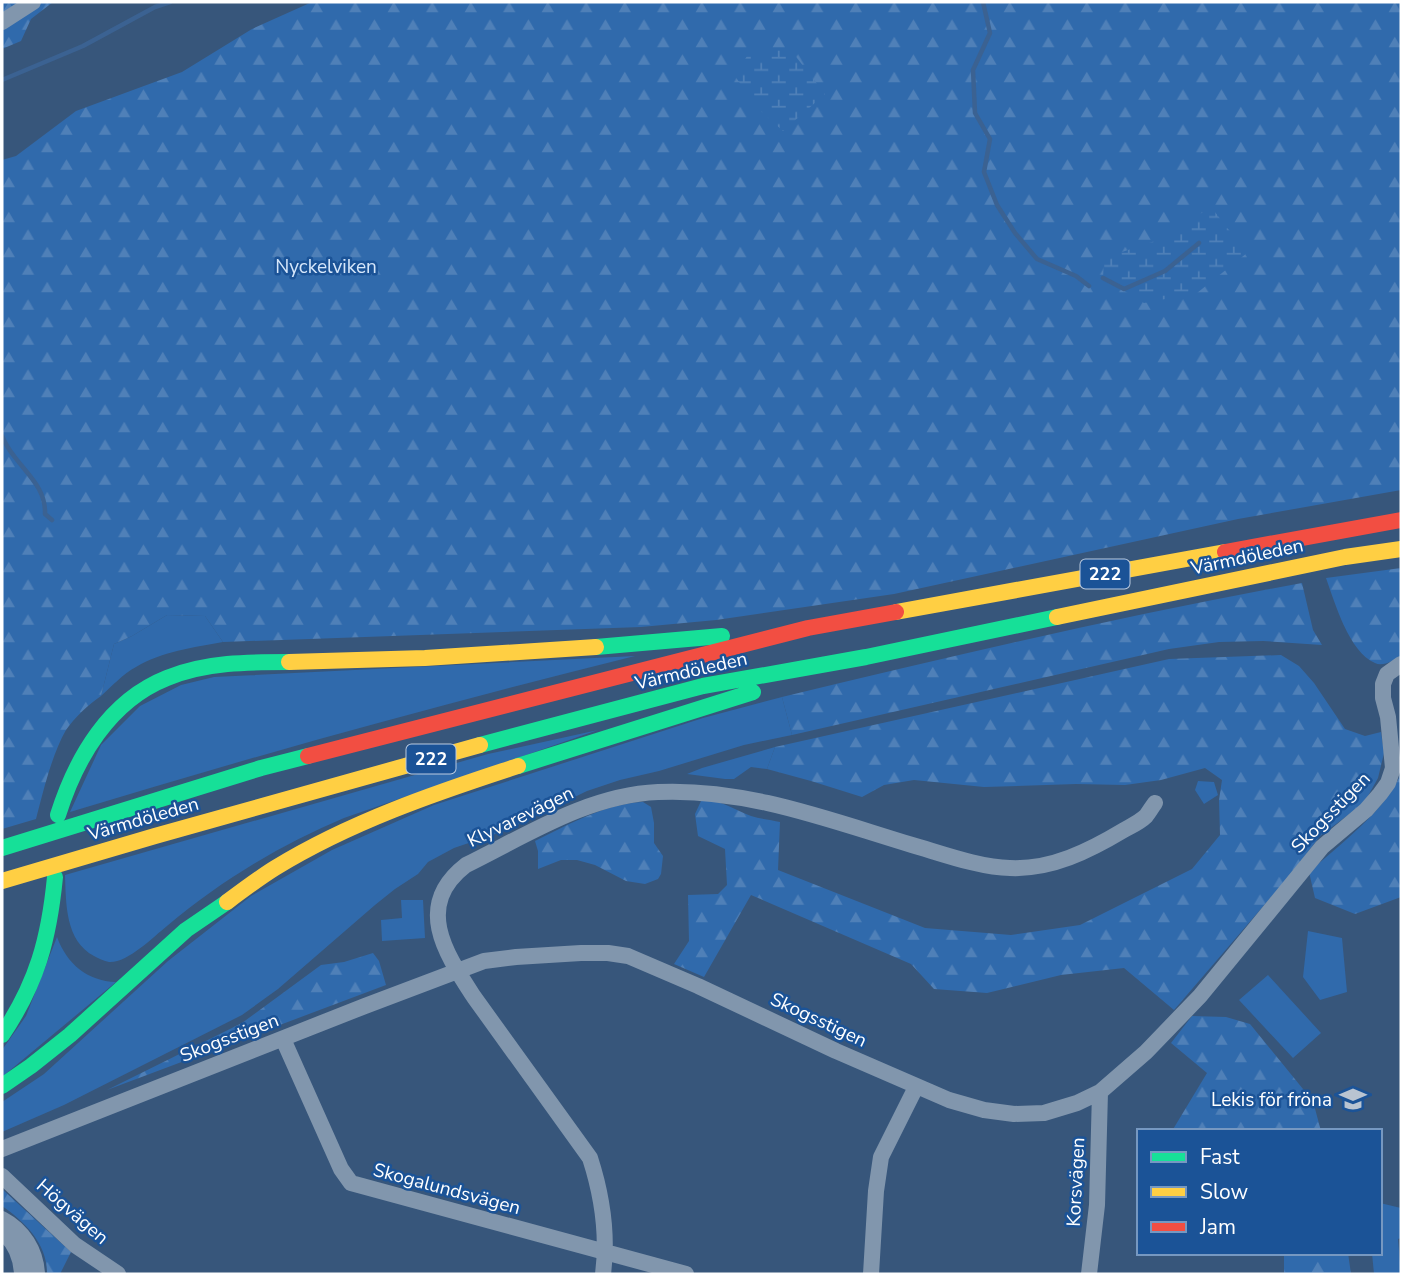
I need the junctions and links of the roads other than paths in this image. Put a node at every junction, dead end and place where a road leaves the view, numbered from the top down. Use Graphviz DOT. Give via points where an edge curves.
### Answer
graph roads {
  1 [pos="33,2"];
  2 [pos="2,22"];
  3 [pos="1401,520"];
  4 [pos="1401,549"];
  5 [pos="808,628"];
  6 [pos="866,657"];
  7 [pos="1401,664"];
  8 [pos="1155,803"];
  9 [pos="58,816"];
  10 [pos="2,848"];
  11 [pos="55,877"];
  12 [pos="2,881"];
  13 [pos="457,971"];
  14 [pos="2,1035"];
  15 [pos="283,1039"];
  16 [pos="2,1086"];
  17 [pos="916,1087"];
  18 [pos="1100,1092"];
  19 [pos="2,1149"];
  20 [pos="2,1175"];
  21 [pos="2,1219"];
  22 [pos="2,1232"];
  23 [pos="606,1252"];
  24 [pos="22,1274"];
  25 [pos="37,1274"];
  26 [pos="118,1274"];
  27 [pos="603,1274"];
  28 [pos="686,1274"];
  29 [pos="871,1274"];
  30 [pos="1089,1274"];
  1 -- 2 [label="street"];
  3 -- 5 [label="highway, Värmdöleden / 222"];
  4 -- 6 [label="highway, Värmdöleden / 222"];
  5 -- 9 [label="highway" via="587,649 253,663 189,671 141,692 102,727 75,768"];
  5 -- 10 [label="highway, Värmdöleden / 222" via="261,768"];
  6 -- 12 [label="highway, Värmdöleden / 222" via="703,686"];
  6 -- 16 [label="highway" via="456,786 323,842 275,868 186,930 70,1035"];
  7 -- 18 [label="street, Skogsstigen" via="1387,674 1383,684 1393,768 1388,783 1366,810 1322,848 1174,1023"];
  8 -- 13 [label="street, Klyvarevägen" via="1144,818 1100,845 1058,862 1007,869 736,796 656,792 612,799 573,812 454,874 441,898 438,922"];
  11 -- 14 [label="highway" via="48,932 35,978"];
  13 -- 15 [label="street, Skogsstigen"];
  13 -- 17 [label="street, Skogsstigen" via="516,957 628,956"];
  13 -- 23 [label="street, Klyvarevägen" via="590,1158 598,1181"];
  15 -- 19 [label="street, Skogsstigen"];
  15 -- 23 [label="street, Skogalundsvägen" via="351,1183"];
  17 -- 18 [label="street, Skogsstigen" via="984,1110 1014,1114 1044,1112"];
  17 -- 29 [label="street" via="881,1157"];
  18 -- 30 [label="street, Korsvägen" via="1097,1205"];
  20 -- 26 [label="street, Högvägen" via="75,1245"];
  21 -- 25 [label="street" via="22,1234 35,1258"];
  22 -- 24 [label="street" via="18,1251"];
  23 -- 27 [label="street, Klyvarevägen"];
  23 -- 28 [label="street, Skogalundsvägen"];
}
